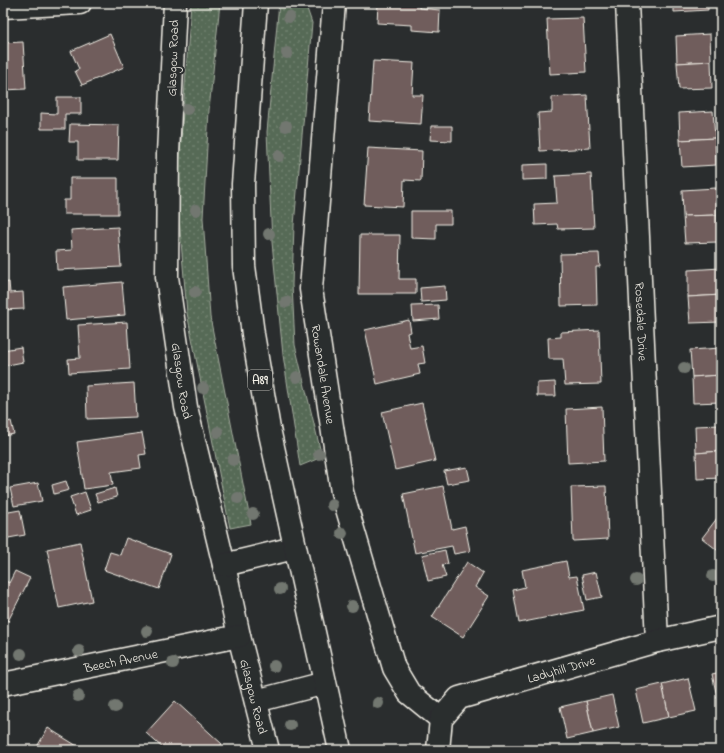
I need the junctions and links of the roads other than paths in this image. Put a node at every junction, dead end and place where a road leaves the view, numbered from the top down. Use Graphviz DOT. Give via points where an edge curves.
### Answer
graph roads {
  1 [pos="80,3"];
  2 [pos="174,3"];
  3 [pos="256,3"];
  4 [pos="334,3"];
  5 [pos="627,3"];
  6 [pos="3,7"];
  7 [pos="294,548"];
  8 [pos="224,564"];
  9 [pos="721,628"];
  10 [pos="239,636"];
  11 [pos="657,641"];
  12 [pos="325,683"];
  13 [pos="3,684"];
  14 [pos="256,701"];
  15 [pos="441,719"];
  16 [pos="268,750"];
  17 [pos="340,750"];
  18 [pos="438,750"];
  1 -- 6 [label="street"];
  2 -- 8 [label="street, Glasgow Road" via="168,154 167,277 186,406"];
  3 -- 7 [label="street, A89" via="243,184 244,266 269,429"];
  4 -- 15 [label="street, Rowandale Avenue" via="311,289 342,492 394,668 409,693"];
  5 -- 11 [label="street, Rosedale Drive"];
  7 -- 8 [label="street"];
  7 -- 12 [label="street, A89"];
  8 -- 10 [label="street, Glasgow Road"];
  9 -- 11 [label="street, Ladyhill Drive"];
  10 -- 13 [label="street, Beech Avenue"];
  10 -- 14 [label="street, Glasgow Road"];
  11 -- 15 [label="street, Ladyhill Drive" via="459,698"];
  12 -- 14 [label="street"];
  12 -- 17 [label="street, A89"];
  14 -- 16 [label="street, Glasgow Road"];
  15 -- 18 [label="street"];
}
